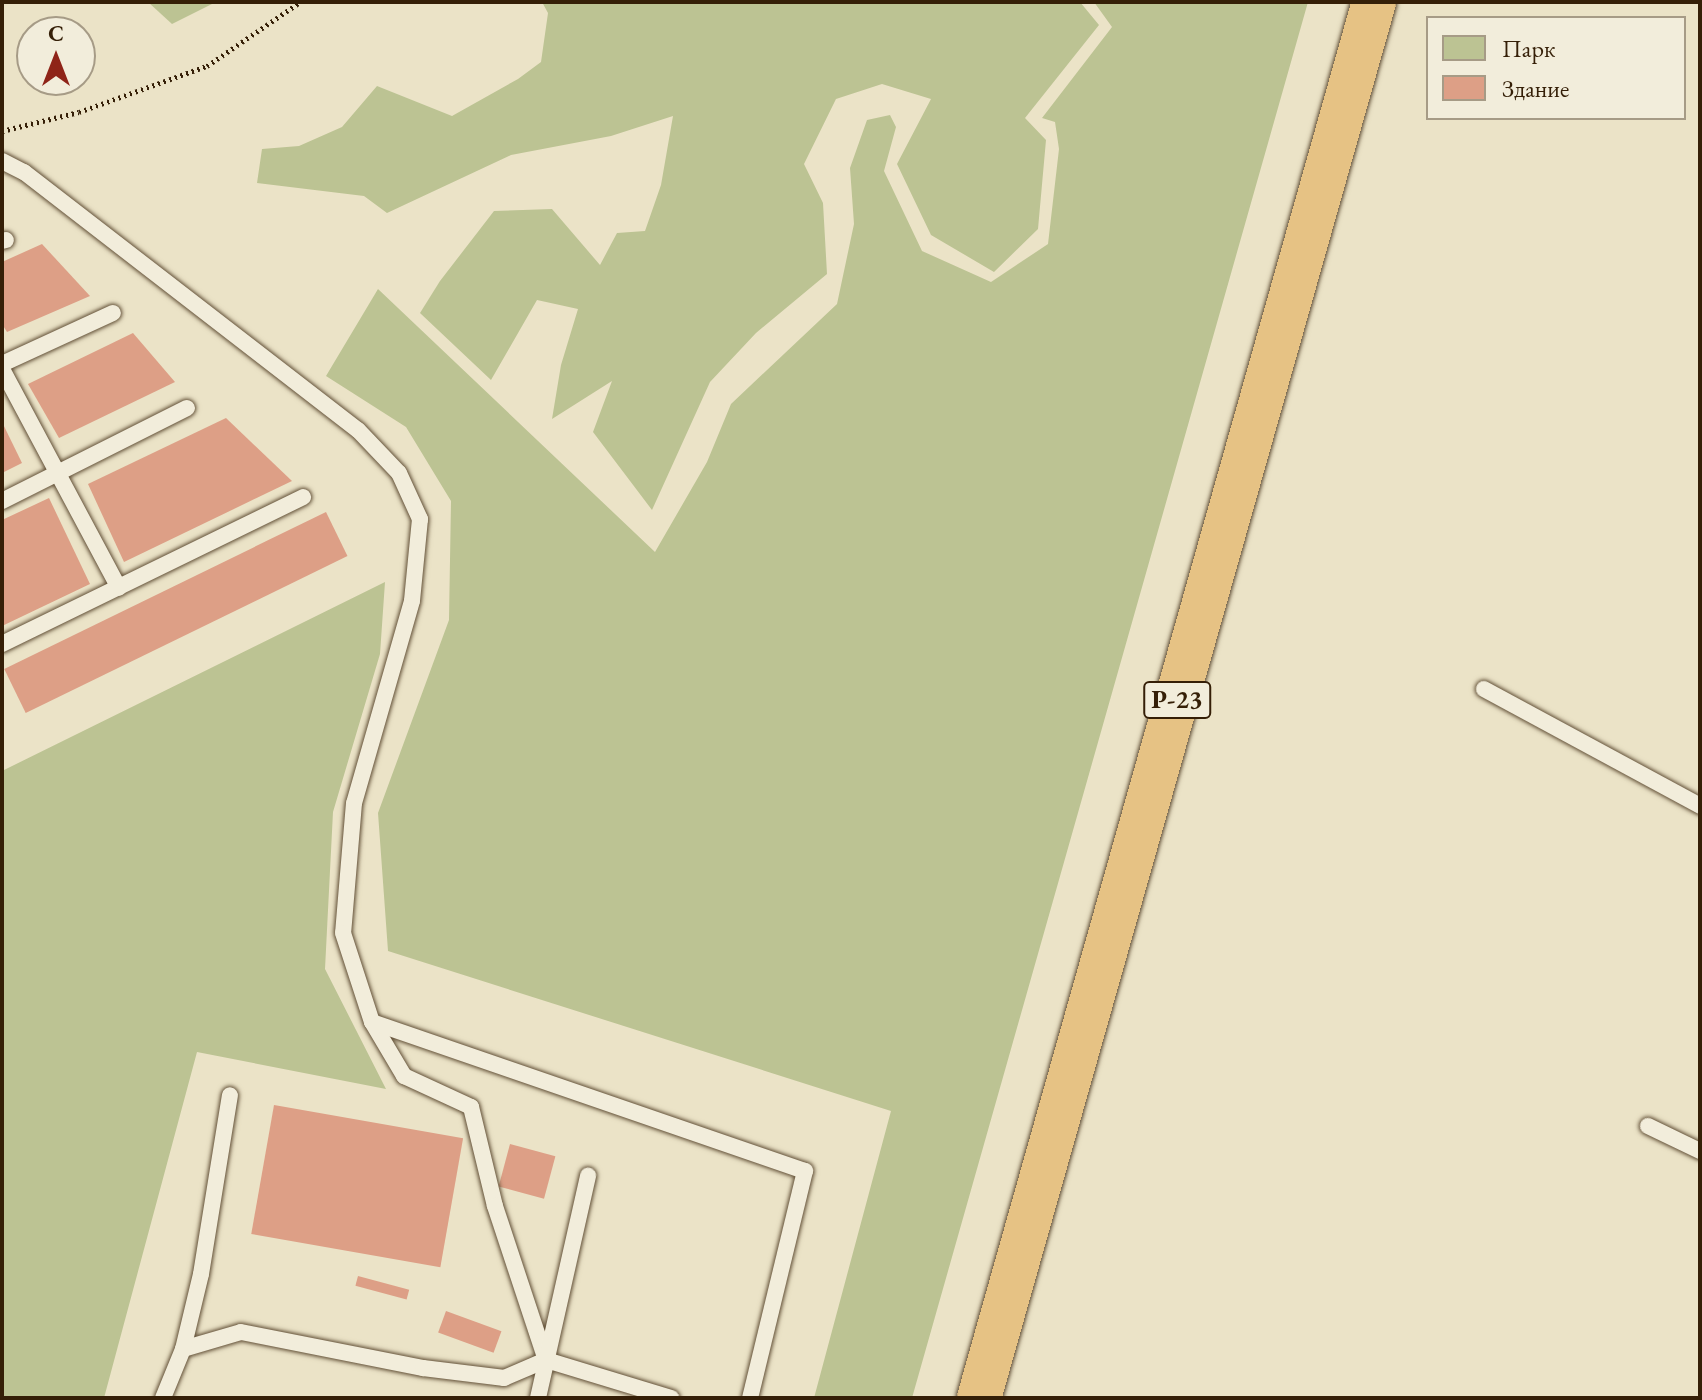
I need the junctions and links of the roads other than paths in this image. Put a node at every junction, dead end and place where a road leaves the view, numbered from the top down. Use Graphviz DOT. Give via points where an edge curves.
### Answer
graph roads {
  1 [pos="1374,2"];
  2 [pos="2,161"];
  3 [pos="113,313"];
  4 [pos="2,367"];
  5 [pos="187,408"];
  6 [pos="58,474"];
  7 [pos="303,497"];
  8 [pos="2,501"];
  9 [pos="119,588"];
  10 [pos="2,644"];
  11 [pos="1484,689"];
  12 [pos="1700,806"];
  13 [pos="372,1022"];
  14 [pos="230,1095"];
  15 [pos="1648,1126"];
  16 [pos="1700,1151"];
  17 [pos="588,1176"];
  18 [pos="183,1349"];
  19 [pos="546,1360"];
  20 [pos="163,1398"];
  21 [pos="538,1398"];
  22 [pos="671,1398"];
  23 [pos="750,1398"];
  24 [pos="979,1398"];
  1 -- 24 [label="highway, Р-23"];
  2 -- 13 [label="lane" via="24,172 358,430 399,473 420,519 412,601 354,803 343,933"];
  3 -- 4 [label="lane"];
  4 -- 6 [label="lane"];
  5 -- 6 [label="lane"];
  6 -- 8 [label="lane"];
  6 -- 9 [label="lane"];
  7 -- 9 [label="lane"];
  9 -- 10 [label="lane"];
  11 -- 12 [label="lane"];
  13 -- 19 [label="lane" via="404,1076 471,1107 495,1206"];
  13 -- 23 [label="lane" via="805,1171"];
  14 -- 18 [label="lane" via="204,1260"];
  15 -- 16 [label="lane"];
  17 -- 19 [label="lane"];
  18 -- 19 [label="lane" via="241,1332 423,1368 504,1378"];
  18 -- 20 [label="lane"];
  19 -- 21 [label="lane"];
  19 -- 22 [label="lane"];
}
